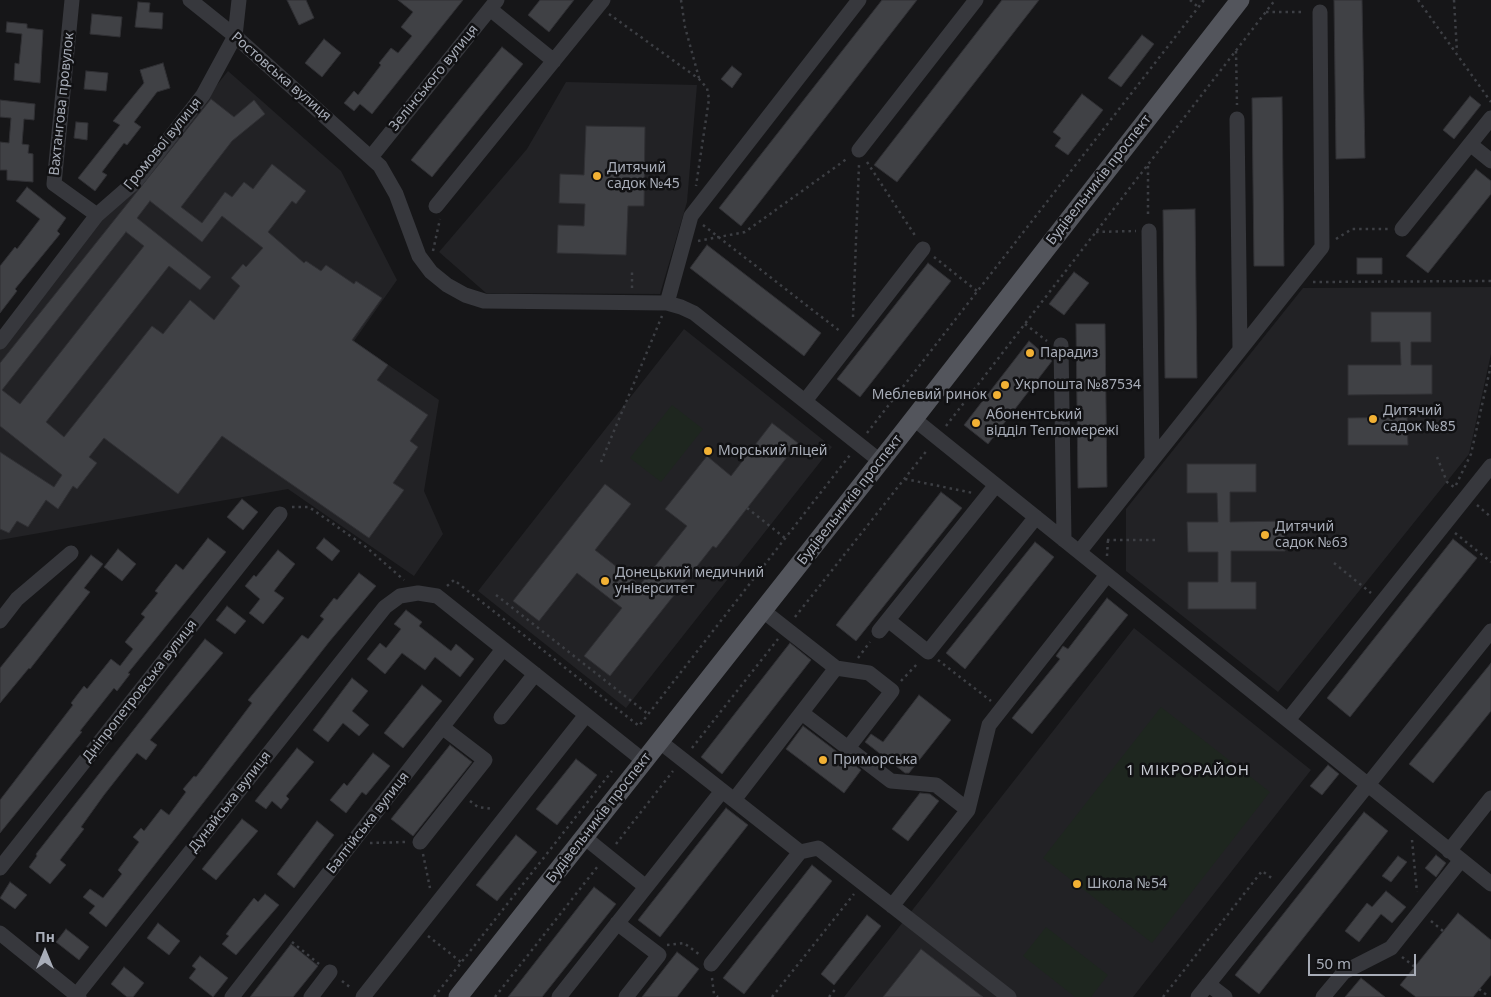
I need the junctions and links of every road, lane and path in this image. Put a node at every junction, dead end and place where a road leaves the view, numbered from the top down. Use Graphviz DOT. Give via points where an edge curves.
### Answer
graph roads {
  1 [pos="72,0"];
  2 [pos="190,0"];
  3 [pos="239,0"];
  4 [pos="681,0"];
  5 [pos="859,0"];
  6 [pos="1190,0"];
  7 [pos="1204,0"];
  8 [pos="1240,0"];
  9 [pos="1275,0"];
  10 [pos="1418,0"];
  11 [pos="1454,0"];
  12 [pos="971,2"];
  13 [pos="601,3"];
  14 [pos="493,5"];
  15 [pos="1198,7"];
  16 [pos="1266,12"];
  17 [pos="1320,12"];
  18 [pos="234,36"];
  19 [pos="1236,51"];
  20 [pos="1457,53"];
  21 [pos="554,61"];
  22 [pos="699,79"];
  23 [pos="1491,102"];
  24 [pos="1491,118"];
  25 [pos="1237,119"];
  26 [pos="1470,144"];
  27 [pos="859,150"];
  28 [pos="371,157"];
  29 [pos="1491,161"];
  30 [pos="1148,165"];
  31 [pos="696,187"];
  32 [pos="439,209"];
  33 [pos="97,215"];
  34 [pos="691,216"];
  35 [pos="1402,229"];
  36 [pos="1148,231"];
  37 [pos="1096,232"];
  38 [pos="718,237"];
  39 [pos="683,244"];
  40 [pos="1322,247"];
  41 [pos="923,249"];
  42 [pos="432,256"];
  43 [pos="1491,281"];
  44 [pos="1294,282"];
  45 [pos="978,291"];
  46 [pos="667,303"];
  47 [pos="1025,324"];
  48 [pos="852,341"];
  49 [pos="0,342"];
  50 [pos="1062,349"];
  51 [pos="1240,350"];
  52 [pos="1491,365"];
  53 [pos="805,401"];
  54 [pos="914,419"];
  55 [pos="943,429"];
  56 [pos="858,444"];
  57 [pos="928,449"];
  58 [pos="1437,457"];
  59 [pos="1152,460"];
  60 [pos="880,461"];
  61 [pos="601,462"];
  62 [pos="1491,466"];
  63 [pos="904,479"];
  64 [pos="1446,482"];
  65 [pos="1455,488"];
  66 [pos="991,490"];
  67 [pos="747,508"];
  68 [pos="280,514"];
  69 [pos="1108,516"];
  70 [pos="1036,517"];
  71 [pos="1444,525"];
  72 [pos="785,538"];
  73 [pos="1064,540"];
  74 [pos="1108,540"];
  75 [pos="1156,540"];
  76 [pos="1084,546"];
  77 [pos="71,553"];
  78 [pos="1491,562"];
  79 [pos="1334,563"];
  80 [pos="1107,575"];
  81 [pos="454,580"];
  82 [pos="418,592"];
  83 [pos="496,595"];
  84 [pos="1382,602"];
  85 [pos="762,610"];
  86 [pos="0,621"];
  87 [pos="884,626"];
  88 [pos="786,629"];
  89 [pos="1491,631"];
  90 [pos="503,649"];
  91 [pos="928,652"];
  92 [pos="842,669"];
  93 [pos="535,674"];
  94 [pos="892,691"];
  95 [pos="1001,709"];
  96 [pos="802,713"];
  97 [pos="586,714"];
  98 [pos="648,714"];
  99 [pos="502,717"];
  100 [pos="1288,720"];
  101 [pos="442,727"];
  102 [pos="659,741"];
  103 [pos="692,748"];
  104 [pos="848,748"];
  105 [pos="644,761"];
  106 [pos="674,771"];
  107 [pos="612,772"];
  108 [pos="1367,784"];
  109 [pos="722,790"];
  110 [pos="460,792"];
  111 [pos="1491,798"];
  112 [pos="734,800"];
  113 [pos="968,810"];
  114 [pos="509,812"];
  115 [pos="1410,820"];
  116 [pos="584,837"];
  117 [pos="420,842"];
  118 [pos="352,843"];
  119 [pos="1449,850"];
  120 [pos="800,852"];
  121 [pos="607,855"];
  122 [pos="1461,860"];
  123 [pos="0,868"];
  124 [pos="1262,871"];
  125 [pos="863,883"];
  126 [pos="1491,884"];
  127 [pos="646,886"];
  128 [pos="434,906"];
  129 [pos="892,906"];
  130 [pos="1419,912"];
  131 [pos="618,922"];
  132 [pos="418,928"];
  133 [pos="0,933"];
  134 [pos="667,945"];
  135 [pos="461,962"];
  136 [pos="711,964"];
  137 [pos="330,972"];
  138 [pos="1208,984"];
  139 [pos="837,987"];
  140 [pos="1479,990"];
  141 [pos="714,994"];
  142 [pos="77,996"];
  143 [pos="232,997"];
  144 [pos="311,997"];
  145 [pos="363,997"];
  146 [pos="434,997"];
  147 [pos="458,997"];
  148 [pos="495,997"];
  149 [pos="559,997"];
  150 [pos="626,997"];
  151 [pos="718,997"];
  152 [pos="772,997"];
  153 [pos="829,997"];
  154 [pos="1009,997"];
  155 [pos="1163,997"];
  156 [pos="1198,997"];
  157 [pos="1225,997"];
  158 [pos="1323,997"];
  159 [pos="1489,997"];
  1 -- 33 [label="street, Вахтангова провулок" via="54,184"];
  2 -- 18 [label="street, Ростовська вулиця"];
  3 -- 18 [label="street, Громової вулиця"];
  4 -- 22 [label="path" via="684,27"];
  5 -- 34 [label="street"];
  6 -- 15 [label="path"];
  7 -- 15 [label="path"];
  8 -- 54 [label="main road, Будівельників проспект"];
  9 -- 16 [label="path"];
  10 -- 20 [label="path"];
  11 -- 20 [label="path"];
  12 -- 27 [label="street"];
  13 -- 21 [label="street"];
  13 -- 22 [label="path"];
  14 -- 21 [label="street"];
  14 -- 28 [label="street, Зелінського вулиця"];
  15 -- 45 [label="path"];
  16 -- 17 [label="path"];
  16 -- 19 [label="path"];
  17 -- 40 [label="street"];
  18 -- 28 [label="street, Ростовська вулиця"];
  18 -- 33 [label="street, Громової вулиця" via="204,95 136,181"];
  19 -- 25 [label="path"];
  19 -- 30 [label="path"];
  20 -- 23 [label="path"];
  21 -- 32 [label="street"];
  22 -- 31 [label="path" via="707,88 709,99"];
  24 -- 26 [label="street"];
  25 -- 51 [label="street"];
  26 -- 29 [label="street"];
  26 -- 35 [label="street"];
  27 -- 38 [label="path" via="745,232"];
  27 -- 41 [label="path"];
  27 -- 48 [label="path"];
  28 -- 46 [label="street, Ростовська вулиця" via="389,179 419,256 442,281 464,295 484,301"];
  30 -- 36 [label="path"];
  30 -- 37 [label="path"];
  32 -- 42 [label="path"];
  33 -- 49 [label="street, Громової вулиця"];
  34 -- 38 [label="path"];
  34 -- 39 [label="street"];
  35 -- 40 [label="path" via="1352,229"];
  36 -- 37 [label="path"];
  36 -- 59 [label="street"];
  37 -- 47 [label="path"];
  38 -- 39 [label="path"];
  38 -- 48 [label="path"];
  39 -- 46 [label="street"];
  40 -- 44 [label="street"];
  41 -- 45 [label="path"];
  41 -- 48 [label="street"];
  43 -- 44 [label="path"];
  44 -- 51 [label="street"];
  45 -- 56 [label="path"];
  46 -- 53 [label="street, Ростовська вулиця" via="694,313"];
  46 -- 61 [label="path"];
  47 -- 50 [label="path"];
  47 -- 55 [label="path"];
  48 -- 53 [label="street"];
  50 -- 73 [label="street"];
  51 -- 59 [label="street"];
  52 -- 65 [label="path" via="1471,454"];
  53 -- 56 [label="street, Ростовська вулиця"];
  54 -- 60 [label="main road, Будівельників проспект"];
  54 -- 66 [label="street"];
  56 -- 60 [label="street, Ростовська вулиця"];
  56 -- 72 [label="path"];
  57 -- 63 [label="path"];
  58 -- 64 [label="path"];
  59 -- 69 [label="street"];
  60 -- 85 [label="main road, Будівельників проспект"];
  62 -- 71 [label="street"];
  63 -- 66 [label="path"];
  63 -- 88 [label="path"];
  66 -- 70 [label="street"];
  66 -- 87 [label="street"];
  67 -- 72 [label="path"];
  68 -- 82 [label="path" via="295,506 309,508 366,547"];
  68 -- 123 [label="street, Дніпропетровська вулиця"];
  69 -- 74 [label="path"];
  69 -- 76 [label="street"];
  70 -- 73 [label="street"];
  70 -- 91 [label="street"];
  71 -- 78 [label="path"];
  71 -- 84 [label="street"];
  72 -- 98 [label="path"];
  73 -- 76 [label="street"];
  74 -- 75 [label="path"];
  74 -- 76 [label="path"];
  74 -- 80 [label="path"];
  76 -- 80 [label="street"];
  77 -- 86 [label="street" via="17,599"];
  79 -- 84 [label="path"];
  80 -- 95 [label="street"];
  80 -- 100 [label="street"];
  81 -- 98 [label="path" via="639,726"];
  82 -- 90 [label="street" via="436,596"];
  82 -- 142 [label="street, Дунайська вулиця" via="400,596 385,607"];
  83 -- 98 [label="path"];
  84 -- 100 [label="street"];
  85 -- 88 [label="street"];
  85 -- 102 [label="main road, Будівельників проспект"];
  87 -- 91 [label="street"];
  87 -- 92 [label="path"];
  88 -- 92 [label="street"];
  88 -- 103 [label="path"];
  89 -- 108 [label="street"];
  90 -- 93 [label="street"];
  90 -- 101 [label="street, Балтійська вулиця"];
  91 -- 94 [label="path"];
  91 -- 95 [label="path"];
  92 -- 94 [label="street" via="869,673"];
  92 -- 96 [label="street"];
  93 -- 97 [label="street"];
  93 -- 99 [label="street"];
  94 -- 104 [label="street"];
  95 -- 113 [label="street" via="988,724"];
  96 -- 104 [label="street"];
  96 -- 112 [label="street"];
  97 -- 105 [label="street"];
  97 -- 114 [label="street"];
  100 -- 108 [label="street"];
  101 -- 110 [label="street" via="485,760"];
  101 -- 118 [label="street, Балтійська вулиця"];
  102 -- 105 [label="main road, Будівельників проспект"];
  102 -- 109 [label="street"];
  104 -- 113 [label="street" via="891,780 936,785"];
  105 -- 116 [label="main road, Будівельників проспект"];
  106 -- 121 [label="path"];
  107 -- 135 [label="path"];
  108 -- 115 [label="street"];
  108 -- 138 [label="street"];
  109 -- 112 [label="street"];
  109 -- 127 [label="street"];
  110 -- 114 [label="path" via="478,807"];
  110 -- 117 [label="street"];
  111 -- 119 [label="street"];
  112 -- 120 [label="street"];
  113 -- 129 [label="street"];
  114 -- 128 [label="street"];
  115 -- 119 [label="street"];
  115 -- 130 [label="path"];
  116 -- 121 [label="street"];
  116 -- 147 [label="main road, Будівельників проспект"];
  117 -- 118 [label="path"];
  117 -- 128 [label="path"];
  118 -- 143 [label="street, Балтійська вулиця"];
  119 -- 122 [label="street"];
  120 -- 125 [label="street" via="818,848"];
  120 -- 136 [label="street"];
  121 -- 127 [label="street"];
  121 -- 148 [label="path"];
  122 -- 126 [label="street"];
  122 -- 130 [label="street"];
  124 -- 155 [label="path"];
  125 -- 129 [label="street"];
  125 -- 152 [label="path"];
  127 -- 131 [label="street"];
  128 -- 132 [label="street"];
  129 -- 154 [label="street"];
  130 -- 158 [label="street" via="1391,948 1344,972"];
  131 -- 149 [label="street"];
  131 -- 150 [label="street" via="659,955"];
  132 -- 135 [label="path"];
  132 -- 145 [label="street"];
  133 -- 142 [label="street"];
  134 -- 136 [label="path" via="684,943"];
  135 -- 146 [label="path"];
  137 -- 144 [label="street"];
  138 -- 156 [label="street"];
  138 -- 157 [label="street"];
  139 -- 153 [label="path"];
  140 -- 159 [label="path"];
  141 -- 151 [label="path"];
}
